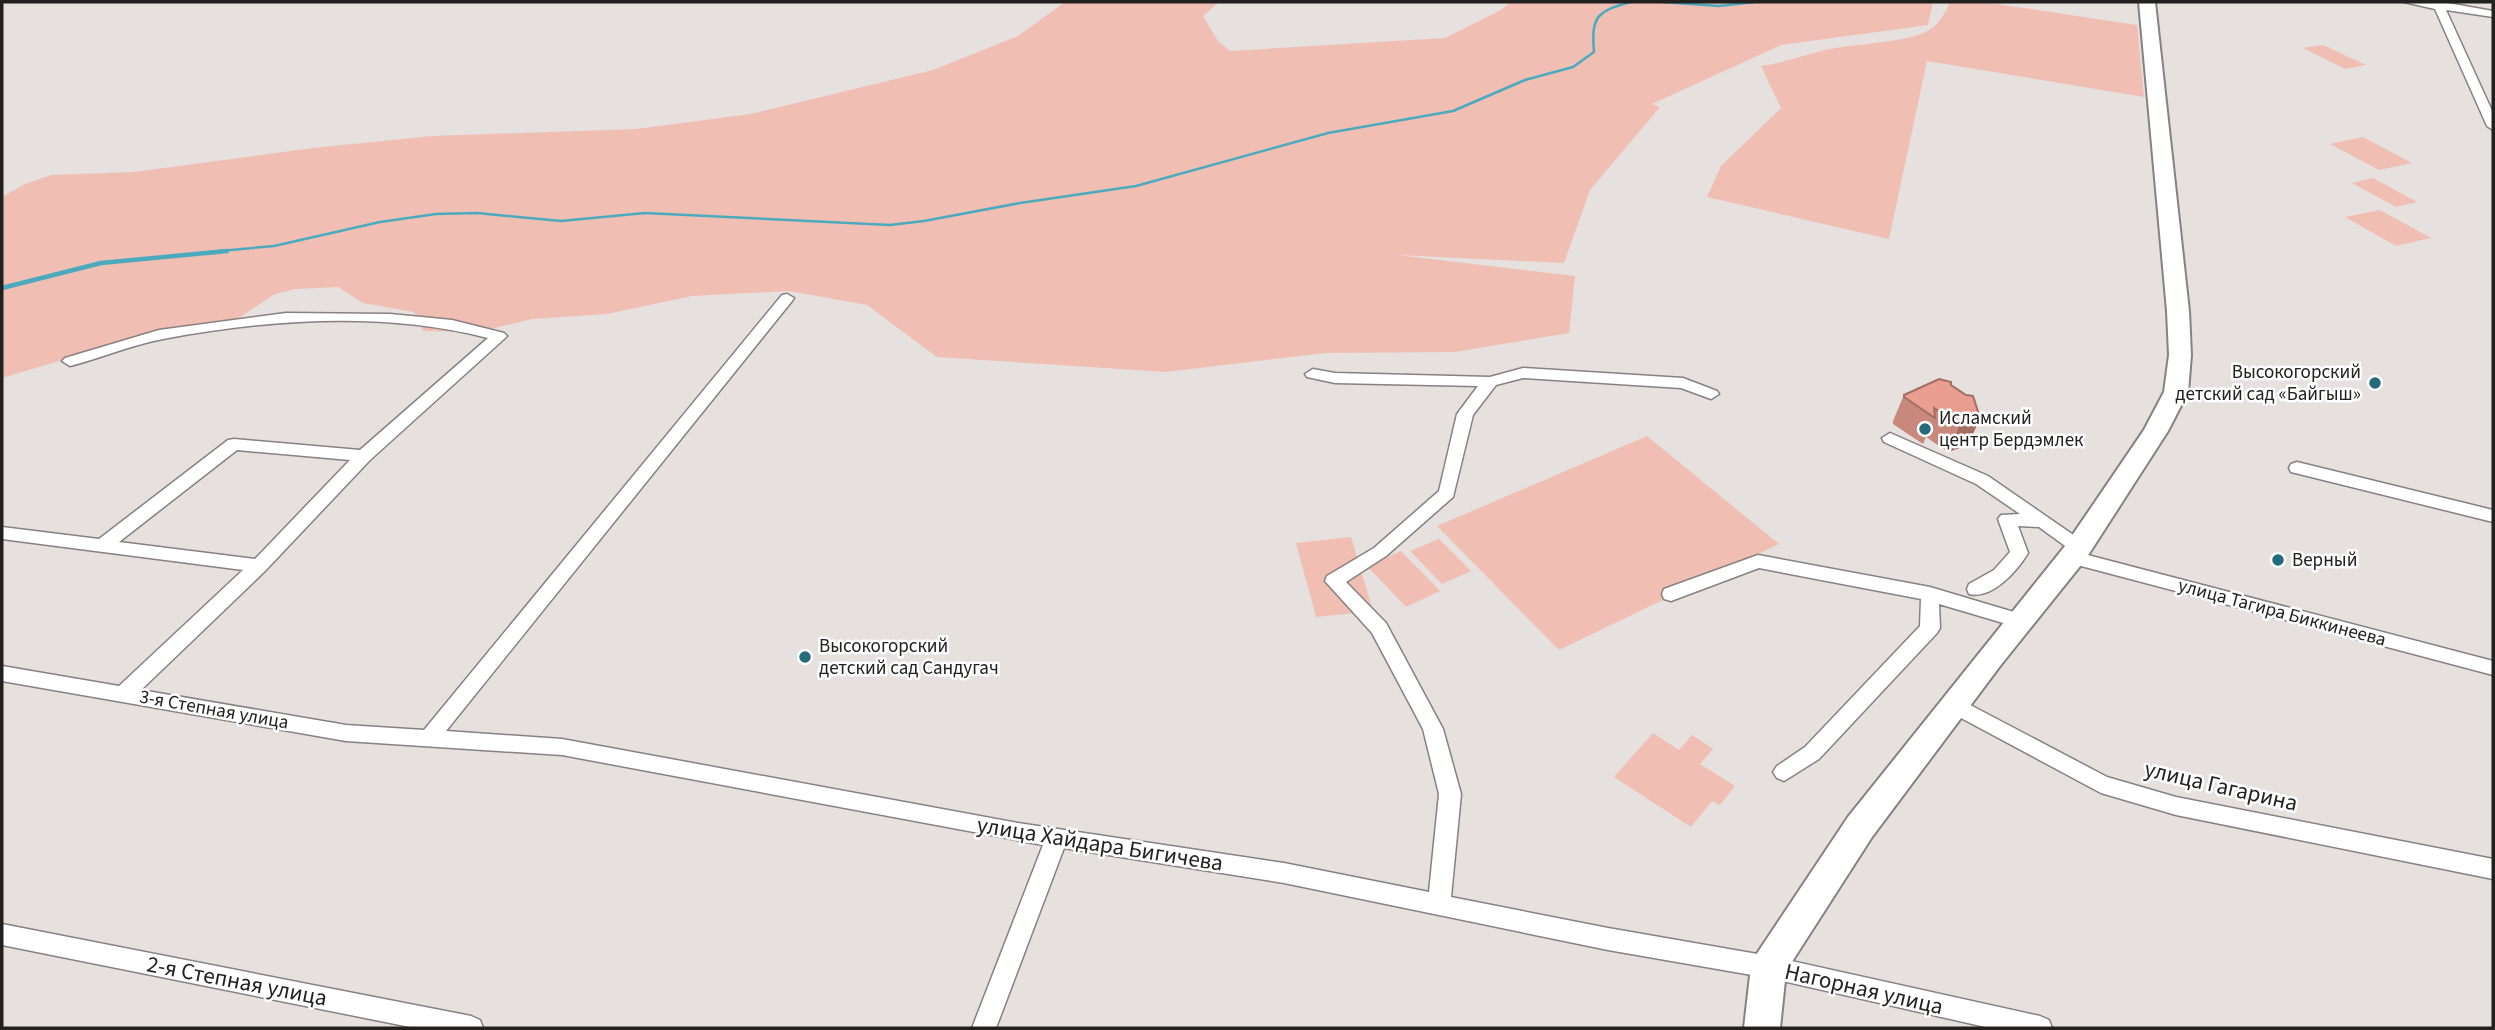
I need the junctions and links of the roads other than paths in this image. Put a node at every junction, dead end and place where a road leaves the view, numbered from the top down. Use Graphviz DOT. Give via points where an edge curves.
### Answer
graph roads {
  1 [pos="2147,2"];
  2 [pos="2409,2"];
  3 [pos="2438,4"];
  4 [pos="2493,14"];
  5 [pos="2493,126"];
  6 [pos="787,298"];
  7 [pos="70,361"];
  8 [pos="1313,374"];
  9 [pos="1490,382"];
  10 [pos="1712,394"];
  11 [pos="1890,438"];
  12 [pos="364,456"];
  13 [pos="2297,468"];
  14 [pos="2493,516"];
  15 [pos="2043,522"];
  16 [pos="2,533"];
  17 [pos="103,545"];
  18 [pos="2076,552"];
  19 [pos="259,566"];
  20 [pos="1976,589"];
  21 [pos="1671,594"];
  22 [pos="1930,594"];
  23 [pos="2020,621"];
  24 [pos="2493,668"];
  25 [pos="2,674"];
  26 [pos="123,695"];
  27 [pos="1955,705"];
  28 [pos="428,739"];
  29 [pos="1784,772"];
  30 [pos="1057,838"];
  31 [pos="2493,869"];
  32 [pos="1439,905"];
  33 [pos="2,933"];
  34 [pos="1769,967"];
  35 [pos="471,1028"];
  36 [pos="984,1028"];
  37 [pos="1762,1028"];
  38 [pos="2040,1028"];
  1 -- 18 [label="street" via="2180,355 2176,392 2156,431"];
  2 -- 3 [label="street"];
  3 -- 4 [label="street"];
  3 -- 5 [label="street"];
  6 -- 28 [label="street"];
  7 -- 12 [label="street" via="159,335 286,317 390,318 452,324 499,336"];
  8 -- 9 [label="street"];
  9 -- 10 [label="street" via="1523,373 1683,383"];
  9 -- 32 [label="street" via="1465,414 1447,493 1380,552 1334,581 1379,628 1433,729 1450,794"];
  11 -- 15 [label="street, улица Тагира Биккинеева" via="1982,480"];
  12 -- 17 [label="street" via="234,444"];
  12 -- 19 [label="street"];
  13 -- 14 [label="street"];
  15 -- 18 [label="street, улица Тагира Биккинеева"];
  15 -- 20 [label="street" via="2007,519 2019,553 2000,575"];
  16 -- 17 [label="street"];
  17 -- 19 [label="street"];
  18 -- 23 [label="street"];
  18 -- 24 [label="street, улица Тагира Биккинеева"];
  19 -- 26 [label="street"];
  21 -- 22 [label="street" via="1758,561"];
  22 -- 23 [label="street"];
  22 -- 29 [label="street" via="1930,628 1812,752"];
  23 -- 27 [label="street"];
  25 -- 26 [label="street, 3-я Степная улица"];
  26 -- 28 [label="street, 3-я Степная улица" via="346,733"];
  27 -- 31 [label="street, улица Гагарина" via="2101,785 2176,806"];
  27 -- 34 [label="street" via="1860,827"];
  28 -- 30 [label="street, улица Хайдара Бигичева" via="562,747"];
  30 -- 32 [label="street, улица Хайдара Бигичева" via="1284,873"];
  30 -- 36 [label="street"];
  32 -- 34 [label="street, улица Хайдара Бигичева"];
  33 -- 35 [label="street, 2-я Степная улица"];
  34 -- 37 [label="street"];
  34 -- 38 [label="street, Нагорная улица"];
}
